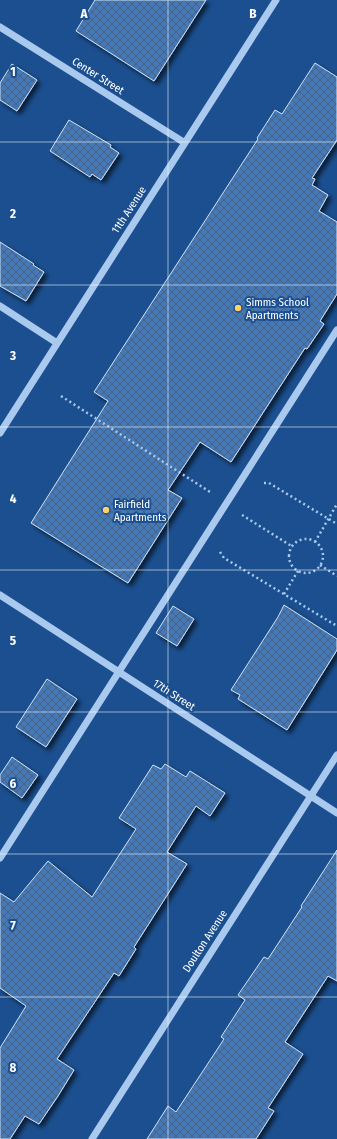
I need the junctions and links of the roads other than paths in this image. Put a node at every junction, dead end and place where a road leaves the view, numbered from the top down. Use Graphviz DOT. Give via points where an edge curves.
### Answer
graph roads {
  1 [pos="276,0"];
  2 [pos="0,27"];
  3 [pos="185,143"];
  4 [pos="0,306"];
  5 [pos="337,330"];
  6 [pos="56,343"];
  7 [pos="0,432"];
  8 [pos="0,595"];
  9 [pos="119,672"];
  10 [pos="337,755"];
  11 [pos="310,796"];
  12 [pos="337,813"];
  13 [pos="0,858"];
  14 [pos="92,1139"];
  1 -- 3 [label="street, 11th Avenue"];
  2 -- 3 [label="street, Center Street"];
  3 -- 6 [label="street, 11th Avenue"];
  4 -- 6 [label="street"];
  5 -- 9 [label="street"];
  6 -- 7 [label="street, 11th Avenue"];
  8 -- 9 [label="street, 17th Street"];
  9 -- 11 [label="street, 17th Street"];
  9 -- 13 [label="street"];
  10 -- 11 [label="street, Doulton Avenue"];
  11 -- 12 [label="street, 17th Street"];
  11 -- 14 [label="street, Doulton Avenue"];
}
